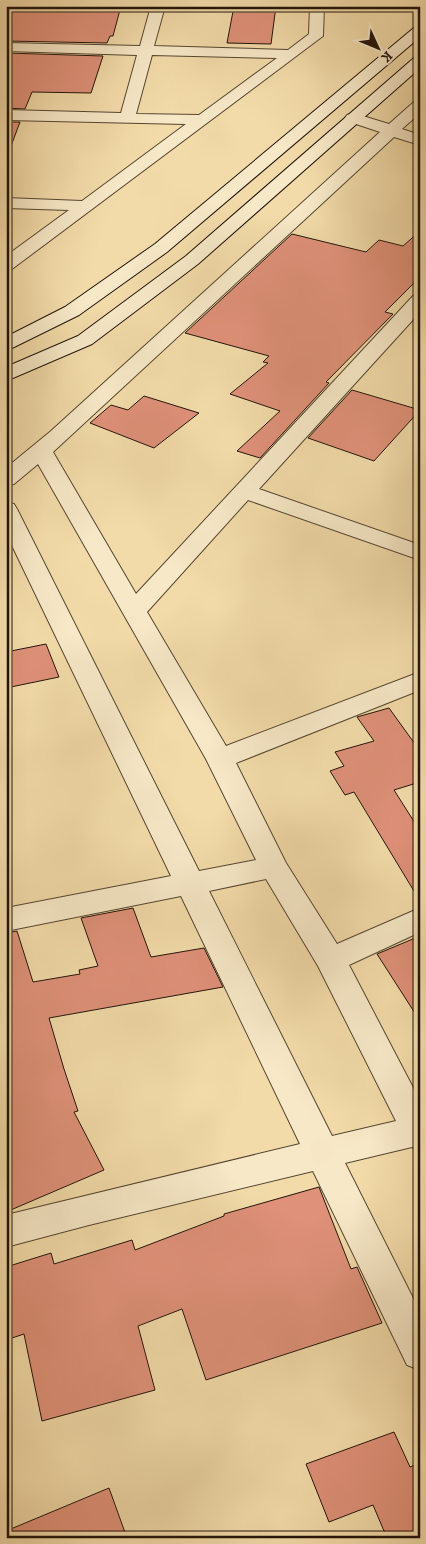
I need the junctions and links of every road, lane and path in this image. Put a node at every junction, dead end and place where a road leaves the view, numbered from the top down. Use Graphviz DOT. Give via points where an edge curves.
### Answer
graph roads {
  1 [pos="158,6"];
  2 [pos="317,6"];
  3 [pos="420,30"];
  4 [pos="6,47"];
  5 [pos="146,50"];
  6 [pos="292,54"];
  7 [pos="419,61"];
  8 [pos="420,104"];
  9 [pos="6,115"];
  10 [pos="127,118"];
  11 [pos="353,118"];
  12 [pos="202,120"];
  13 [pos="392,131"];
  14 [pos="420,140"];
  15 [pos="6,203"];
  16 [pos="86,206"];
  17 [pos="6,265"];
  18 [pos="420,300"];
  19 [pos="6,345"];
  20 [pos="6,375"];
  21 [pos="41,450"];
  22 [pos="6,479"];
  23 [pos="244,491"];
  24 [pos="6,509"];
  25 [pos="420,553"];
  26 [pos="134,610"];
  27 [pos="420,680"];
  28 [pos="220,759"];
  29 [pos="274,867"];
  30 [pos="190,884"];
  31 [pos="420,919"];
  32 [pos="6,920"];
  33 [pos="331,960"];
  34 [pos="419,1132"];
  35 [pos="322,1153"];
  36 [pos="6,1231"];
  37 [pos="420,1352"];
  1 -- 5 [label="street"];
  2 -- 6 [label="street" via="316,36"];
  3 -- 19 [label="street" via="162,248 72,311"];
  4 -- 5 [label="street"];
  5 -- 6 [label="street"];
  5 -- 10 [label="street"];
  6 -- 12 [label="street"];
  7 -- 11 [label="street"];
  8 -- 13 [label="street"];
  9 -- 10 [label="street"];
  10 -- 12 [label="street"];
  11 -- 13 [label="street"];
  11 -- 20 [label="street" via="192,260 85,340"];
  12 -- 16 [label="street"];
  13 -- 14 [label="street"];
  13 -- 21 [label="street"];
  15 -- 16 [label="street"];
  16 -- 17 [label="street"];
  18 -- 23 [label="street"];
  21 -- 22 [label="street"];
  21 -- 26 [label="street"];
  23 -- 25 [label="street"];
  23 -- 26 [label="street"];
  24 -- 30 [label="street"];
  26 -- 28 [label="street"];
  27 -- 28 [label="street"];
  28 -- 29 [label="street"];
  29 -- 30 [label="street"];
  29 -- 33 [label="street"];
  30 -- 32 [label="street"];
  30 -- 35 [label="street"];
  31 -- 33 [label="street"];
  33 -- 34 [label="street"];
  34 -- 35 [label="street"];
  35 -- 36 [label="street"];
  35 -- 37 [label="street"];
}
